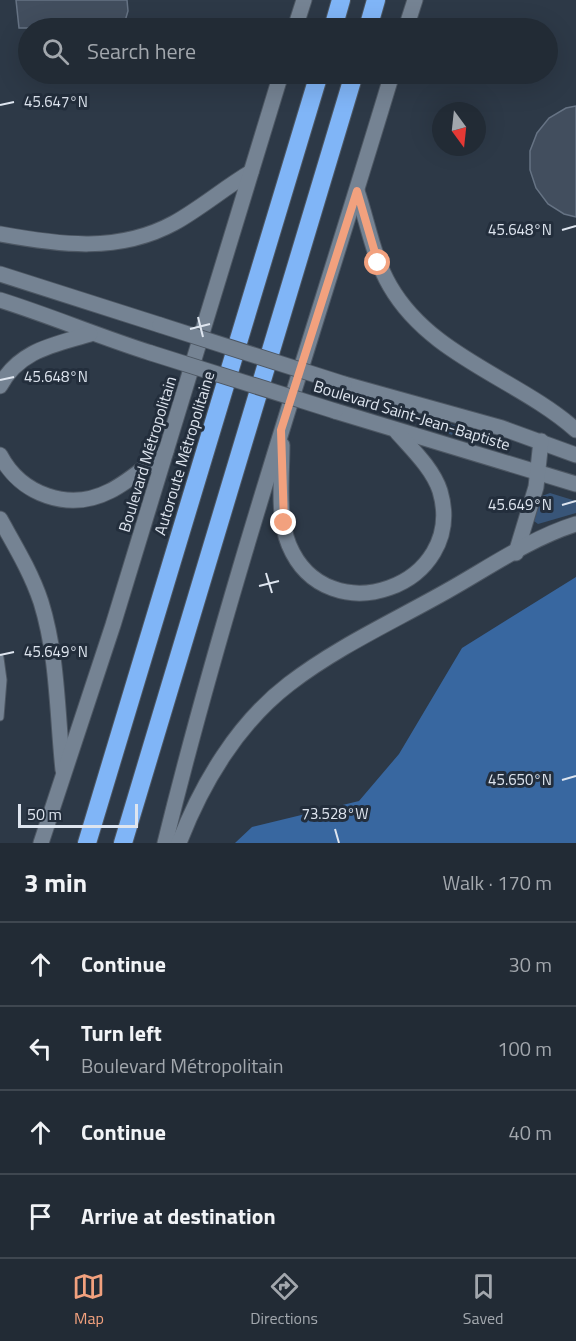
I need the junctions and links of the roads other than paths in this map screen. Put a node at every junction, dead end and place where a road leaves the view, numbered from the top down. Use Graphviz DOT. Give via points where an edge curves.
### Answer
graph roads {
  1 [pos="304,0"];
  2 [pos="341,0"];
  3 [pos="376,0"];
  4 [pos="415,0"];
  5 [pos="298,18"];
  6 [pos="336,18"];
  7 [pos="371,18"];
  8 [pos="409,18"];
  9 [pos="278,84"];
  10 [pos="316,84"];
  11 [pos="351,84"];
  12 [pos="389,84"];
  13 [pos="251,172"];
  14 [pos="357,191"];
  15 [pos="0,234"];
  16 [pos="0,274"];
  17 [pos="0,300"];
  18 [pos="90,334"];
  19 [pos="0,386"];
  20 [pos="281,430"];
  21 [pos="576,430"];
  22 [pos="397,432"];
  23 [pos="541,441"];
  24 [pos="166,451"];
  25 [pos="0,455"];
  26 [pos="576,455"];
  27 [pos="538,472"];
  28 [pos="576,484"];
  29 [pos="0,519"];
  30 [pos="576,524"];
  31 [pos="516,553"];
  32 [pos="0,658"];
  33 [pos="0,717"];
  34 [pos="63,776"];
  35 [pos="41,843"];
  36 [pos="87,843"];
  37 [pos="123,843"];
  38 [pos="165,843"];
  39 [pos="179,843"];
  1 -- 5 [label="main road"];
  2 -- 6 [label="highway"];
  3 -- 7 [label="highway"];
  4 -- 8 [label="main road"];
  9 -- 13 [label="main road, Boulevard Métropolitain"];
  10 -- 36 [label="highway, Autoroute Métropolitaine"];
  11 -- 37 [label="highway"];
  12 -- 14 [label="main road"];
  13 -- 15 [label="main road" via="176,222 129,240 74,244"];
  13 -- 24 [label="main road, Boulevard Métropolitain"];
  14 -- 20 [label="main road"];
  14 -- 21 [label="main road" via="378,263 411,315 446,345"];
  16 -- 23 [label="main road, Boulevard Saint-Jean-Baptiste, bridge" via="344,384"];
  17 -- 18 [label="main road, Boulevard Saint-Jean-Baptiste" via="64,320"];
  18 -- 19 [label="main road" via="36,350 13,367"];
  18 -- 22 [label="main road, Boulevard Saint-Jean-Baptiste, bridge"];
  20 -- 22 [label="main road" via="283,518 289,545 318,580 339,590 361,593 391,589 411,578 426,563 440,532 442,501 435,480"];
  20 -- 38 [label="main road" via="186,757"];
  22 -- 27 [label="main road, Boulevard Saint-Jean-Baptiste" via="433,439"];
  23 -- 26 [label="main road, Boulevard Saint-Jean-Baptiste"];
  23 -- 27 [label="main road"];
  24 -- 25 [label="main road" via="111,491 71,500 49,497 27,487 11,473"];
  24 -- 34 [label="main road, Boulevard Métropolitain"];
  27 -- 28 [label="main road, Boulevard Saint-Jean-Baptiste"];
  27 -- 31 [label="main road"];
  29 -- 34 [label="main road" via="34,584 47,626 56,673"];
  30 -- 31 [label="main road"];
  31 -- 39 [label="main road" via="339,651 283,689 253,718 220,762"];
  32 -- 33 [label="lane"];
  34 -- 35 [label="main road, Boulevard Métropolitain"];
}
